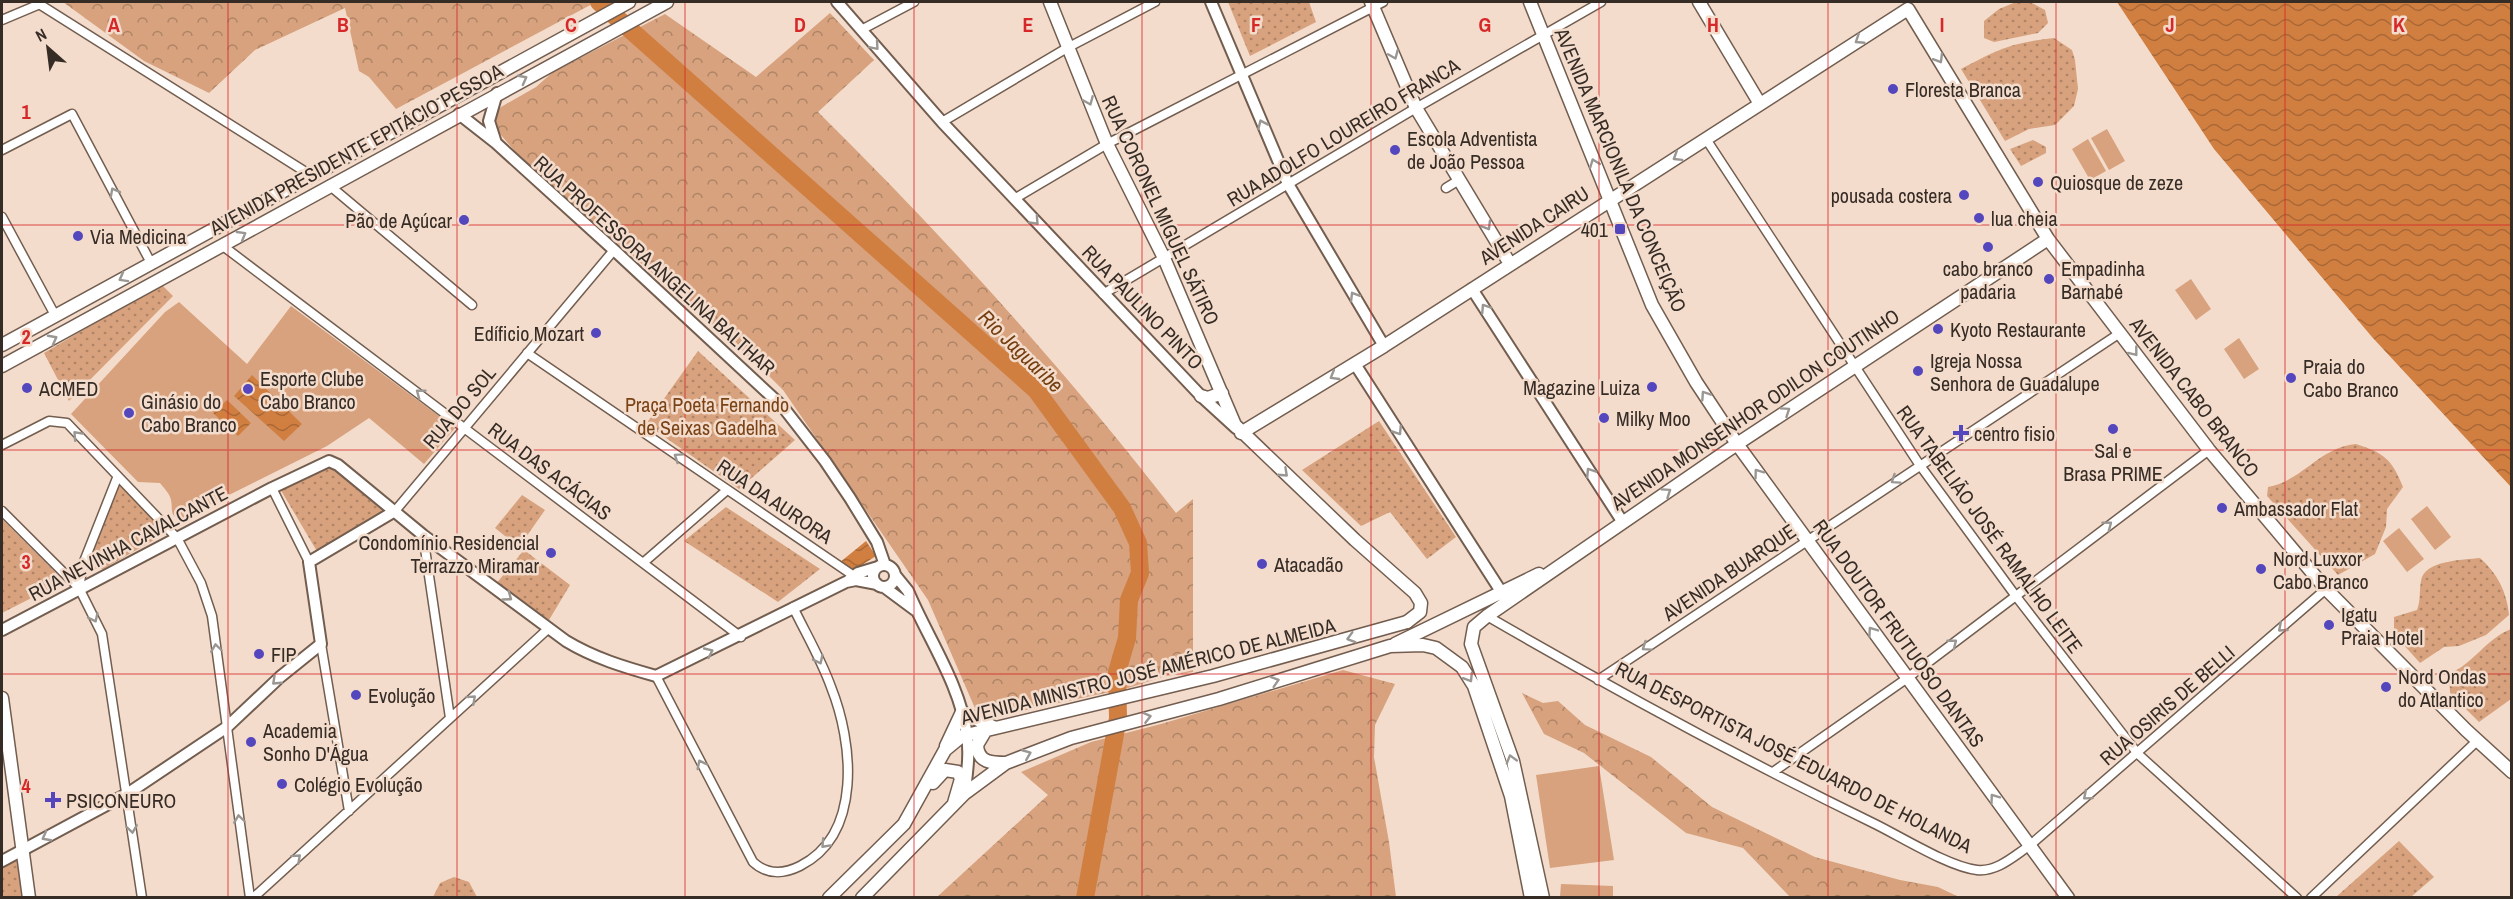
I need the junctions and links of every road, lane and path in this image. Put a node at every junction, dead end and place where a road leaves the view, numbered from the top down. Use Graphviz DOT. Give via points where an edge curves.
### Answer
graph roads {
  1 [pos="629,2"];
  2 [pos="667,2"];
  3 [pos="837,2"];
  4 [pos="914,2"];
  5 [pos="1050,2"];
  6 [pos="1155,2"];
  7 [pos="1211,2"];
  8 [pos="1530,2"];
  9 [pos="1601,2"];
  10 [pos="1699,2"];
  11 [pos="38,3"];
  12 [pos="1376,3"];
  13 [pos="1906,5"];
  14 [pos="2,20"];
  15 [pos="861,30"];
  16 [pos="1544,34"];
  17 [pos="1067,48"];
  18 [pos="1240,74"];
  19 [pos="496,93"];
  20 [pos="1760,104"];
  21 [pos="1416,108"];
  22 [pos="459,114"];
  23 [pos="942,122"];
  24 [pos="1706,139"];
  25 [pos="496,143"];
  26 [pos="1107,144"];
  27 [pos="2,150"];
  28 [pos="312,176"];
  29 [pos="1459,180"];
  30 [pos="1288,184"];
  31 [pos="329,185"];
  32 [pos="1446,188"];
  33 [pos="1014,199"];
  34 [pos="1608,200"];
  35 [pos="2,217"];
  36 [pos="2048,239"];
  37 [pos="223,246"];
  38 [pos="614,250"];
  39 [pos="1164,258"];
  40 [pos="151,263"];
  41 [pos="1510,264"];
  42 [pos="1472,289"];
  43 [pos="1103,294"];
  44 [pos="472,304"];
  45 [pos="56,317"];
  46 [pos="2120,333"];
  47 [pos="2,345"];
  48 [pos="1384,346"];
  49 [pos="527,354"];
  50 [pos="1355,364"];
  51 [pos="2,366"];
  52 [pos="1854,366"];
  53 [pos="1222,393"];
  54 [pos="1201,396"];
  55 [pos="466,428"];
  56 [pos="1241,433"];
  57 [pos="1737,444"];
  58 [pos="2,445"];
  59 [pos="2209,450"];
  60 [pos="1919,464"];
  61 [pos="117,478"];
  62 [pos="272,488"];
  63 [pos="727,490"];
  64 [pos="2,511"];
  65 [pos="395,511"];
  66 [pos="1622,521"];
  67 [pos="423,535"];
  68 [pos="177,538"];
  69 [pos="1807,540"];
  70 [pos="1567,560"];
  71 [pos="309,562"];
  72 [pos="643,563"];
  73 [pos="882,566"];
  74 [pos="895,575"];
  75 [pos="852,579"];
  76 [pos="880,585"];
  77 [pos="79,588"];
  78 [pos="2326,589"];
  79 [pos="1502,592"];
  80 [pos="2015,595"];
  81 [pos="793,608"];
  82 [pos="915,610"];
  83 [pos="1487,616"];
  84 [pos="1407,622"];
  85 [pos="549,628"];
  86 [pos="2,630"];
  87 [pos="741,637"];
  88 [pos="321,644"];
  89 [pos="1390,646"];
  90 [pos="656,676"];
  91 [pos="1906,679"];
  92 [pos="1598,680"];
  93 [pos="2,698"];
  94 [pos="962,712"];
  95 [pos="450,718"];
  96 [pos="227,727"];
  97 [pos="990,729"];
  98 [pos="967,734"];
  99 [pos="2477,741"];
  100 [pos="945,750"];
  101 [pos="2138,754"];
  102 [pos="1006,763"];
  103 [pos="1773,772"];
  104 [pos="2511,772"];
  105 [pos="127,794"];
  106 [pos="964,794"];
  107 [pos="954,804"];
  108 [pos="349,811"];
  109 [pos="911,812"];
  110 [pos="2029,846"];
  111 [pos="22,850"];
  112 [pos="2,861"];
  113 [pos="29,897"];
  114 [pos="142,897"];
  115 [pos="251,897"];
  116 [pos="829,897"];
  117 [pos="862,897"];
  118 [pos="1531,897"];
  119 [pos="1543,897"];
  120 [pos="2068,897"];
  121 [pos="2297,897"];
  122 [pos="2311,897"];
  1 -- 28 [label="main road, AVENIDA PRESIDENTE EPITÁCIO PESSOA"];
  19 -- 2 [label="main road, AVENIDA PRESIDENTE EPITÁCIO PESSOA, one-way"];
  3 -- 15 [label="street, RUA PAULINO PINTO"];
  4 -- 15 [label="street"];
  5 -- 17 [label="main road, RUA CORONEL MIGUEL SÁTIRO"];
  6 -- 17 [label="street"];
  7 -- 18 [label="street"];
  8 -- 16 [label="main road, AVENIDA MARCIONILA DA CONCEIÇÃO"];
  9 -- 16 [label="street, RUA ADOLFO LOUREIRO FRANCA"];
  10 -- 20 [label="main road"];
  11 -- 14 [label="street"];
  11 -- 28 [label="street"];
  12 -- 18 [label="street"];
  12 -- 21 [label="main road, one-way"];
  13 -- 20 [label="main road, AVENIDA CAIRU, one-way"];
  13 -- 36 [label="main road, AVENIDA CABO BRANCO, one-way"];
  15 -- 23 [label="street, RUA PAULINO PINTO, one-way"];
  16 -- 21 [label="street, RUA ADOLFO LOUREIRO FRANCA"];
  34 -- 16 [label="main road, AVENIDA MARCIONILA DA CONCEIÇÃO, one-way"];
  17 -- 23 [label="street"];
  17 -- 26 [label="main road, RUA CORONEL MIGUEL SÁTIRO, one-way"];
  18 -- 26 [label="street"];
  30 -- 18 [label="street, one-way"];
  19 -- 22 [label="main road, AVENIDA PRESIDENTE EPITÁCIO PESSOA"];
  19 -- 25 [label="street" via="489,121"];
  20 -- 24 [label="main road, AVENIDA CAIRU"];
  21 -- 29 [label="main road"];
  21 -- 30 [label="street, RUA ADOLFO LOUREIRO FRANCA"];
  22 -- 25 [label="street, RUA PROFESSORA ANGELINA BALTHAR"];
  22 -- 31 [label="main road, AVENIDA PRESIDENTE EPITÁCIO PESSOA"];
  23 -- 33 [label="street, RUA PAULINO PINTO"];
  24 -- 34 [label="main road, AVENIDA CAIRU, one-way"];
  24 -- 52 [label="street, RUA TABELIÃO JOSÉ RAMALHO LEITE"];
  25 -- 38 [label="street, RUA PROFESSORA ANGELINA BALTHAR"];
  26 -- 33 [label="street"];
  26 -- 39 [label="main road, RUA CORONEL MIGUEL SÁTIRO"];
  40 -- 27 [label="street, one-way" via="72,114"];
  28 -- 40 [label="main road, AVENIDA PRESIDENTE EPITÁCIO PESSOA"];
  29 -- 32 [label="street"];
  29 -- 41 [label="main road, one-way"];
  30 -- 39 [label="street, RUA ADOLFO LOUREIRO FRANCA"];
  48 -- 30 [label="street, one-way"];
  37 -- 31 [label="main road, AVENIDA PRESIDENTE EPITÁCIO PESSOA, one-way"];
  31 -- 44 [label="street"];
  33 -- 43 [label="street, RUA PAULINO PINTO, one-way"];
  34 -- 41 [label="main road, AVENIDA CAIRU"];
  57 -- 34 [label="main road, AVENIDA MARCIONILA DA CONCEIÇÃO, one-way" via="1652,305"];
  35 -- 45 [label="street"];
  36 -- 46 [label="main road, AVENIDA CABO BRANCO"];
  36 -- 52 [label="main road, AVENIDA MONSENHOR ODILON COUTINHO"];
  51 -- 37 [label="main road, AVENIDA PRESIDENTE EPITÁCIO PESSOA, one-way"];
  55 -- 37 [label="street, RUA DAS ACÁCIAS, one-way"];
  38 -- 49 [label="street, RUA DO SOL"];
  38 -- 73 [label="street, RUA PROFESSORA ANGELINA BALTHAR" via="783,407 850,498 877,542"];
  39 -- 43 [label="street, RUA ADOLFO LOUREIRO FRANCA"];
  39 -- 53 [label="main road, RUA CORONEL MIGUEL SÁTIRO"];
  40 -- 45 [label="main road, AVENIDA PRESIDENTE EPITÁCIO PESSOA, one-way"];
  41 -- 42 [label="main road, AVENIDA CAIRU"];
  42 -- 48 [label="main road, AVENIDA CAIRU"];
  66 -- 42 [label="street, one-way"];
  43 -- 54 [label="street, RUA PAULINO PINTO"];
  45 -- 47 [label="main road, AVENIDA PRESIDENTE EPITÁCIO PESSOA"];
  46 -- 59 [label="main road, AVENIDA CABO BRANCO, one-way"];
  46 -- 60 [label="street, AVENIDA BUARQUE"];
  48 -- 50 [label="main road, AVENIDA CAIRU"];
  49 -- 55 [label="street, RUA DO SOL"];
  63 -- 49 [label="street, RUA DA AURORA, one-way"];
  50 -- 56 [label="main road, AVENIDA CAIRU, one-way"];
  50 -- 79 [label="street, one-way"];
  57 -- 52 [label="main road, AVENIDA MONSENHOR ODILON COUTINHO, one-way"];
  52 -- 60 [label="street, RUA TABELIÃO JOSÉ RAMALHO LEITE"];
  53 -- 54 [label="main road"];
  53 -- 56 [label="main road, RUA CORONEL MIGUEL SÁTIRO"];
  54 -- 56 [label="street, RUA PAULINO PINTO"];
  55 -- 65 [label="street, RUA DO SOL"];
  55 -- 72 [label="street, RUA DAS ACÁCIAS"];
  56 -- 84 [label="main road, RUA PAULINO PINTO, one-way" via="1415,593 1421,603 1420,612"];
  66 -- 57 [label="main road, AVENIDA MONSENHOR ODILON COUTINHO, one-way"];
  69 -- 57 [label="main road, RUA DOUTOR FRUTUOSO DANTAS, one-way"];
  61 -- 58 [label="street, one-way" via="67,423 57,420"];
  59 -- 78 [label="main road, AVENIDA CABO BRANCO"];
  80 -- 59 [label="street, one-way"];
  60 -- 69 [label="street, AVENIDA BUARQUE, one-way"];
  60 -- 80 [label="street, RUA TABELIÃO JOSÉ RAMALHO LEITE"];
  61 -- 68 [label="street"];
  61 -- 77 [label="street" via="83,564"];
  62 -- 65 [label="street, RUA NEVINHA CAVALCANTE" via="329,461"];
  62 -- 68 [label="street, RUA NEVINHA CAVALCANTE"];
  62 -- 71 [label="street"];
  63 -- 72 [label="street"];
  63 -- 75 [label="street, RUA DA AURORA"];
  64 -- 77 [label="street"];
  65 -- 67 [label="street"];
  65 -- 71 [label="street, RUA DO SOL"];
  66 -- 70 [label="main road, AVENIDA MONSENHOR ODILON COUTINHO"];
  67 -- 85 [label="street, one-way"];
  67 -- 95 [label="street"];
  68 -- 77 [label="street, RUA NEVINHA CAVALCANTE"];
  96 -- 68 [label="street, one-way" via="207,596"];
  91 -- 69 [label="main road, RUA DOUTOR FRUTUOSO DANTAS, one-way"];
  69 -- 92 [label="street, AVENIDA BUARQUE, one-way"];
  70 -- 79 [label="main road"];
  70 -- 83 [label="main road, AVENIDA MONSENHOR ODILON COUTINHO"];
  71 -- 88 [label="street"];
  72 -- 87 [label="street, RUA DAS ACÁCIAS"];
  73 -- 74 [label="street" via="892,568"];
  73 -- 75 [label="street"];
  73 -- 76 [label="street" via="874,573"];
  74 -- 76 [label="street" via="893,582"];
  74 -- 82 [label="street" via="906,587"];
  75 -- 76 [label="street"];
  75 -- 81 [label="street"];
  76 -- 82 [label="street"];
  77 -- 86 [label="street, RUA NEVINHA CAVALCANTE"];
  77 -- 105 [label="street, one-way" via="102,634"];
  78 -- 99 [label="main road, AVENIDA CABO BRANCO"];
  78 -- 101 [label="street, RUA OSIRIS DE BELLI, one-way"];
  79 -- 89 [label="main road"];
  91 -- 80 [label="street, one-way"];
  80 -- 101 [label="street, RUA TABELIÃO JOSÉ RAMALHO LEITE"];
  81 -- 87 [label="street"];
  81 -- 90 [label="street, one-way" via="838,707 844,729 847,777 840,822 830,840 803,865 772,872 753,862"];
  82 -- 94 [label="street"];
  83 -- 92 [label="street, RUA DESPORTISTA JOSÉ EDUARDO DE HOLANDA"];
  119 -- 83 [label="main road, one-way" via="1513,761 1471,644 1474,627"];
  84 -- 97 [label="main road, AVENIDA MINISTRO JOSÉ AMÉRICO DE ALMEIDA, one-way" via="1213,676"];
  85 -- 90 [label="street" via="584,652"];
  95 -- 85 [label="street, one-way"];
  90 -- 87 [label="street, one-way"];
  88 -- 96 [label="street, one-way"];
  88 -- 108 [label="street"];
  102 -- 89 [label="main road, AVENIDA MINISTRO JOSÉ AMÉRICO DE ALMEIDA, one-way" via="1090,731 1219,699"];
  89 -- 118 [label="main road, AVENIDA MINISTRO JOSÉ AMÉRICO DE ALMEIDA, one-way" via="1436,648 1452,657 1469,676 1511,796"];
  91 -- 103 [label="street"];
  110 -- 91 [label="main road, RUA DOUTOR FRUTUOSO DANTAS, one-way"];
  92 -- 103 [label="street, RUA DESPORTISTA JOSÉ EDUARDO DE HOLANDA"];
  93 -- 111 [label="main road"];
  94 -- 97 [label="main road"];
  94 -- 98 [label="street"];
  94 -- 100 [label="main road"];
  95 -- 108 [label="street"];
  96 -- 105 [label="street"];
  115 -- 96 [label="street, one-way"];
  97 -- 98 [label="main road, AVENIDA MINISTRO JOSÉ AMÉRICO DE ALMEIDA"];
  97 -- 102 [label="main road" via="978,746 980,756 987,762"];
  98 -- 100 [label="main road, AVENIDA MINISTRO JOSÉ AMÉRICO DE ALMEIDA"];
  98 -- 106 [label="street" via="969,759"];
  99 -- 104 [label="main road, AVENIDA CABO BRANCO"];
  99 -- 122 [label="street"];
  100 -- 109 [label="main road, AVENIDA MINISTRO JOSÉ AMÉRICO DE ALMEIDA"];
  101 -- 110 [label="street, RUA OSIRIS DE BELLI, one-way"];
  101 -- 121 [label="street, RUA TABELIÃO JOSÉ RAMALHO LEITE"];
  102 -- 106 [label="main road, AVENIDA MINISTRO JOSÉ AMÉRICO DE ALMEIDA"];
  103 -- 110 [label="street, RUA DESPORTISTA JOSÉ EDUARDO DE HOLANDA" via="1968,868 1988,870"];
  105 -- 111 [label="street, one-way"];
  105 -- 114 [label="street, one-way"];
  106 -- 107 [label="main road, AVENIDA MINISTRO JOSÉ AMÉRICO DE ALMEIDA"];
  107 -- 109 [label="main road" via="960,776 955,770 945,770"];
  107 -- 117 [label="main road, AVENIDA MINISTRO JOSÉ AMÉRICO DE ALMEIDA"];
  115 -- 108 [label="street, one-way"];
  109 -- 116 [label="main road, AVENIDA MINISTRO JOSÉ AMÉRICO DE ALMEIDA" via="892,838"];
  110 -- 120 [label="main road"];
  111 -- 112 [label="street"];
  111 -- 113 [label="main road"];
}
